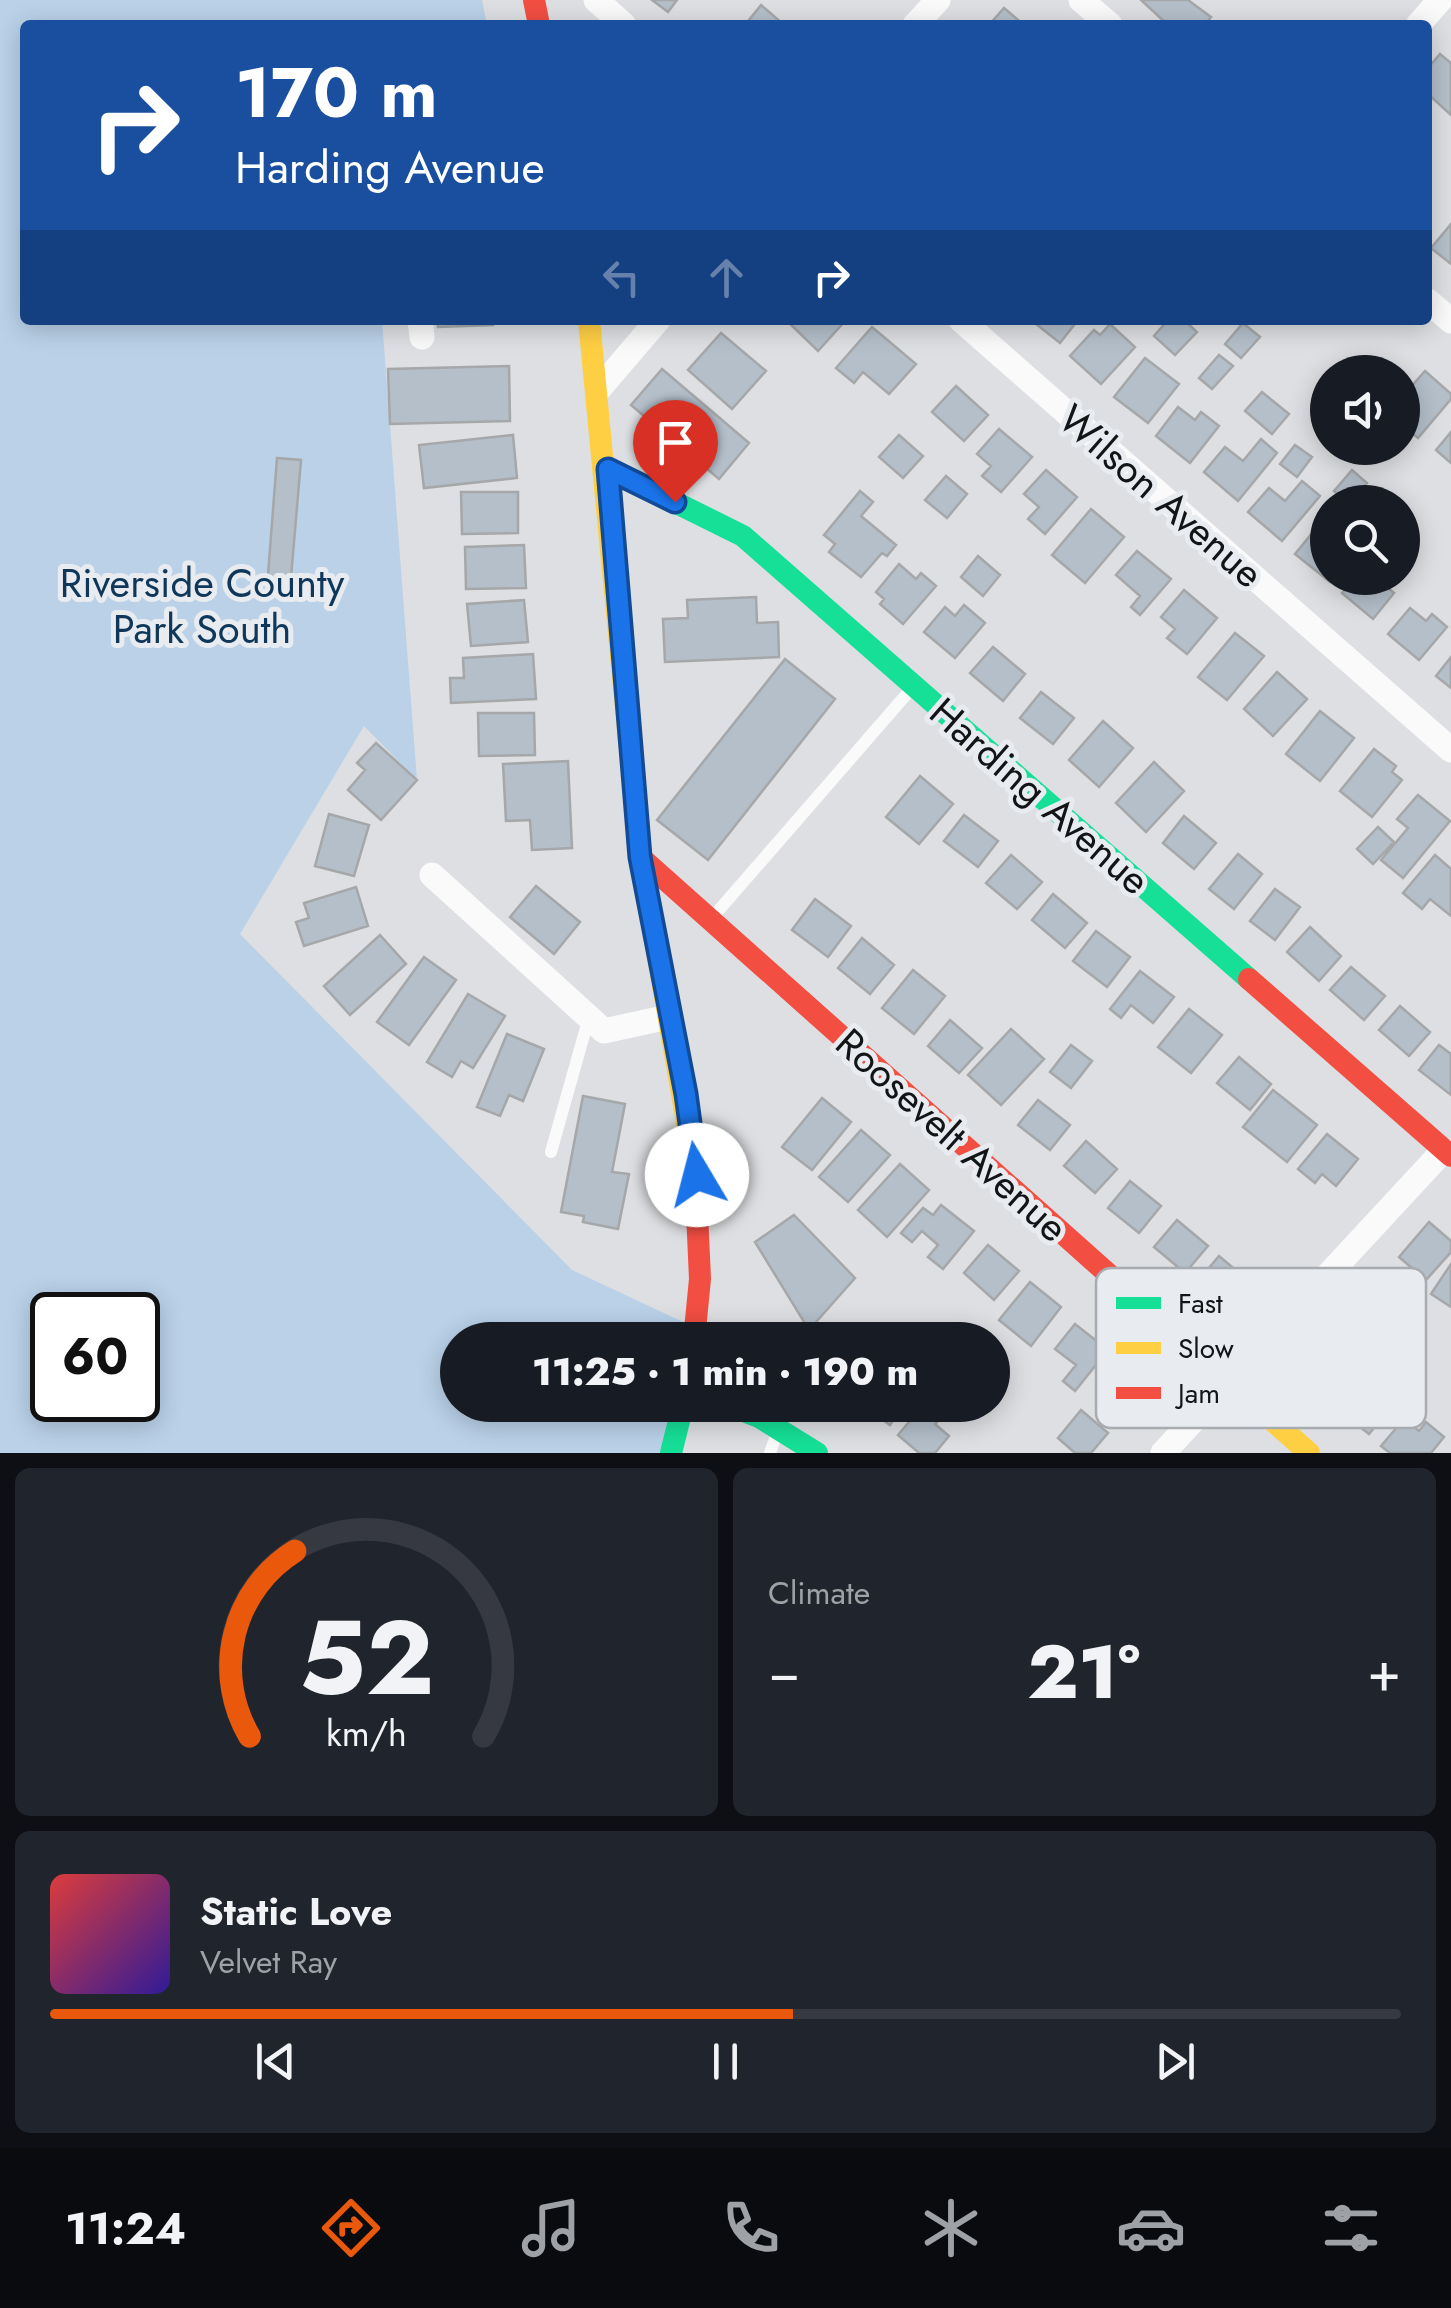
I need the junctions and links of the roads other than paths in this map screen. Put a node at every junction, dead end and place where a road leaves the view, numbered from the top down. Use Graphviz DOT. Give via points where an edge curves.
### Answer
graph roads {
  1 [pos="596,0"];
  2 [pos="938,0"];
  3 [pos="1081,0"];
  4 [pos="1440,0"];
  5 [pos="618,20"];
  6 [pos="920,20"];
  7 [pos="1104,20"];
  8 [pos="1422,20"];
  9 [pos="1432,304"];
  10 [pos="1451,321"];
  11 [pos="589,325"];
  12 [pos="654,325"];
  13 [pos="967,325"];
  14 [pos="599,390"];
  15 [pos="608,469"];
  16 [pos="914,686"];
  17 [pos="1451,750"];
  18 [pos="640,857"];
  19 [pos="432,875"];
  20 [pos="710,919"];
  21 [pos="589,1017"];
  22 [pos="668,1018"];
  23 [pos="551,1152"];
  24 [pos="1448,1153"];
  25 [pos="1101,1268"];
  26 [pos="1337,1268"];
  27 [pos="695,1322"];
  28 [pos="679,1422"];
  29 [pos="766,1422"];
  30 [pos="779,1428"];
  31 [pos="1186,1428"];
  32 [pos="1282,1428"];
  33 [pos="671,1453"];
  34 [pos="770,1453"];
  35 [pos="817,1453"];
  36 [pos="1163,1453"];
  37 [pos="1310,1453"];
  1 -- 5 [label="street"];
  2 -- 6 [label="street"];
  3 -- 7 [label="street"];
  4 -- 8 [label="street"];
  9 -- 10 [label="street"];
  11 -- 14 [label="street"];
  12 -- 14 [label="street"];
  13 -- 17 [label="street, Wilson Avenue"];
  14 -- 15 [label="street"];
  15 -- 16 [label="street, Harding Avenue" via="742,536"];
  15 -- 18 [label="street"];
  16 -- 20 [label="lane"];
  16 -- 24 [label="street, Harding Avenue"];
  18 -- 20 [label="street, Roosevelt Avenue"];
  18 -- 22 [label="street"];
  19 -- 21 [label="street"];
  20 -- 25 [label="street, Roosevelt Avenue"];
  21 -- 22 [label="street" via="604,1030"];
  21 -- 23 [label="lane"];
  22 -- 27 [label="street" via="697,1175"];
  24 -- 26 [label="street"];
  28 -- 33 [label="street"];
  29 -- 30 [label="street"];
  30 -- 34 [label="lane"];
  30 -- 35 [label="street"];
  31 -- 36 [label="street"];
  32 -- 37 [label="street, Roosevelt Avenue"];
}
